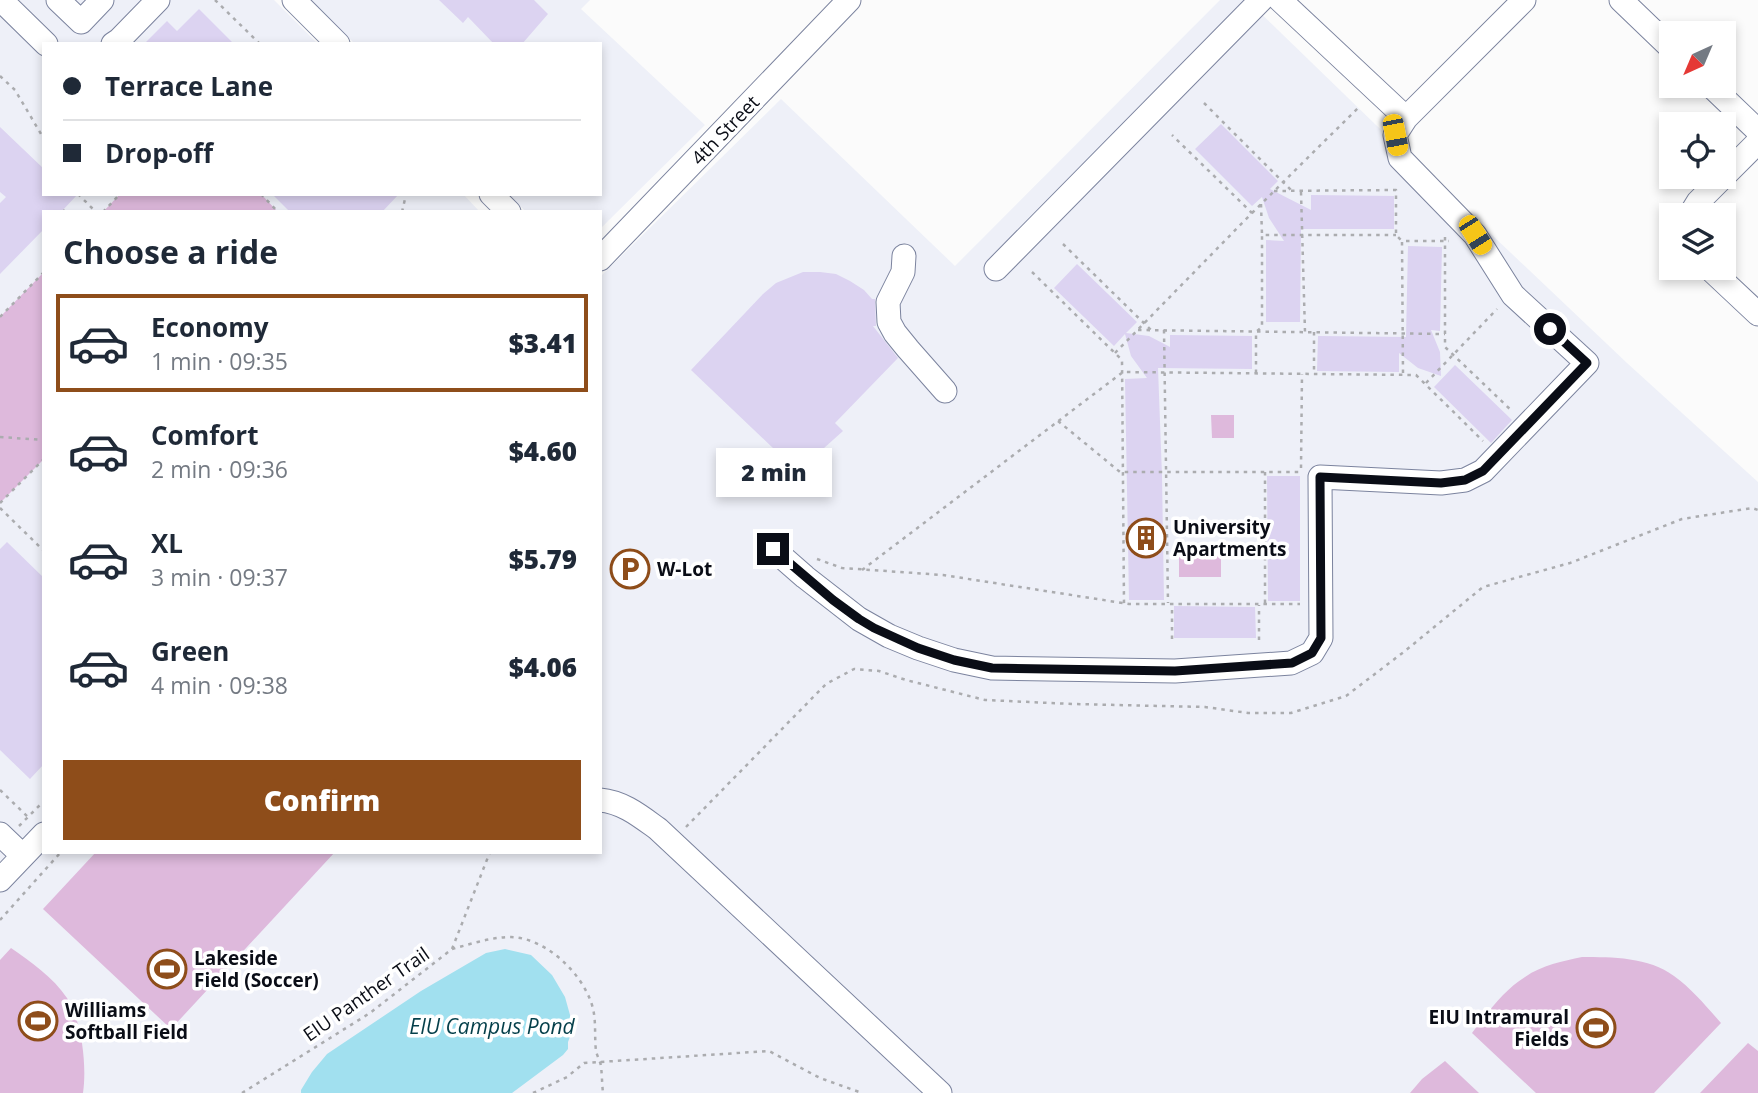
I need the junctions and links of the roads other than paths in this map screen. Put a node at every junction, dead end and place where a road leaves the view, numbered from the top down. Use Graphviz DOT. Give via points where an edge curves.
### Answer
graph roads {
  1 [pos="1,0"];
  2 [pos="58,0"];
  3 [pos="102,0"];
  4 [pos="158,0"];
  5 [pos="294,0"];
  6 [pos="849,0"];
  7 [pos="1261,0"];
  8 [pos="1280,0"];
  9 [pos="1524,0"];
  10 [pos="1621,0"];
  11 [pos="81,22"];
  12 [pos="1659,36"];
  13 [pos="44,42"];
  14 [pos="108,42"];
  15 [pos="116,42"];
  16 [pos="336,42"];
  17 [pos="1724,98"];
  18 [pos="1406,118"];
  19 [pos="1758,131"];
  20 [pos="1758,142"];
  21 [pos="1736,163"];
  22 [pos="1710,189"];
  23 [pos="493,196"];
  24 [pos="1697,203"];
  25 [pos="507,210"];
  26 [pos="904,256"];
  27 [pos="602,257"];
  28 [pos="996,269"];
  29 [pos="1722,280"];
  30 [pos="1758,314"];
  31 [pos="945,391"];
  32 [pos="773,549"];
  33 [pos="602,800"];
  34 [pos="36,825"];
  35 [pos="7,833"];
  36 [pos="23,856"];
  37 [pos="0,880"];
  38 [pos="940,1093"];
  1 -- 13 [label="street"];
  2 -- 11 [label="street"];
  3 -- 11 [label="street"];
  4 -- 15 [label="street"];
  5 -- 16 [label="street"];
  6 -- 27 [label="street, 4th Street"];
  7 -- 28 [label="street"];
  8 -- 18 [label="street"];
  9 -- 18 [label="street"];
  10 -- 12 [label="street"];
  11 -- 14 [label="street"];
  17 -- 19 [label="street"];
  18 -- 32 [label="street" via="1395,135 1400,159 1475,235 1513,295 1587,363 1483,471 1465,480 1320,477 1321,638 1312,653 1292,663 1175,671 992,668 954,660 889,636 833,600"];
  20 -- 21 [label="street"];
  22 -- 24 [label="street"];
  23 -- 25 [label="street"];
  26 -- 31 [label="street" via="903,272 888,302 889,322"];
  29 -- 30 [label="street"];
  33 -- 38 [label="street" via="627,808 658,829"];
  34 -- 36 [label="street"];
  35 -- 36 [label="street"];
  36 -- 37 [label="street"];
}
